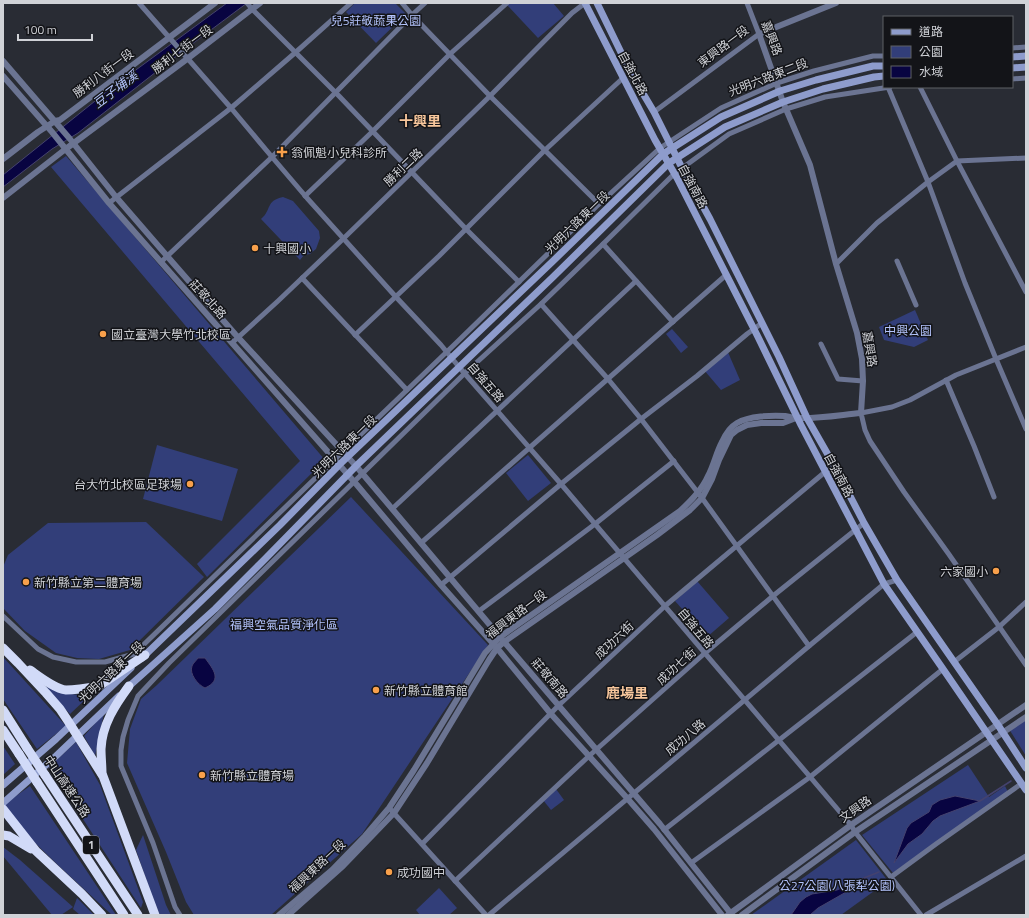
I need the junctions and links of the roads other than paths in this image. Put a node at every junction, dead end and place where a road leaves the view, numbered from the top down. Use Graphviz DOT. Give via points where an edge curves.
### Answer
graph roads {
  1 [pos="139,3"];
  2 [pos="215,3"];
  3 [pos="247,3"];
  4 [pos="260,3"];
  5 [pos="351,3"];
  6 [pos="402,3"];
  7 [pos="425,3"];
  8 [pos="507,3"];
  9 [pos="585,3"];
  10 [pos="597,3"];
  11 [pos="747,3"];
  12 [pos="836,3"];
  13 [pos="252,9"];
  14 [pos="412,15"];
  15 [pos="759,34"];
  16 [pos="170,37"];
  17 [pos="1026,47"];
  18 [pos="1013,48"];
  19 [pos="296,52"];
  20 [pos="450,54"];
  21 [pos="883,56"];
  22 [pos="1026,56"];
  23 [pos="1013,57"];
  24 [pos="188,59"];
  25 [pos="3,61"];
  26 [pos="883,66"];
  27 [pos="1026,67"];
  28 [pos="1013,68"];
  29 [pos="3,76"];
  30 [pos="883,76"];
  31 [pos="623,78"];
  32 [pos="1026,78"];
  33 [pos="1013,79"];
  34 [pos="777,83"];
  35 [pos="883,88"];
  36 [pos="889,88"];
  37 [pos="921,88"];
  38 [pos="780,91"];
  39 [pos="336,93"];
  40 [pos="490,96"];
  41 [pos="783,102"];
  42 [pos="231,108"];
  43 [pos="786,109"];
  44 [pos="654,112"];
  45 [pos="57,124"];
  46 [pos="48,127"];
  47 [pos="373,131"];
  48 [pos="72,141"];
  49 [pos="670,145"];
  50 [pos="64,146"];
  51 [pos="544,151"];
  52 [pos="661,151"];
  53 [pos="272,157"];
  54 [pos="677,158"];
  55 [pos="1026,158"];
  56 [pos="3,160"];
  57 [pos="958,162"];
  58 [pos="669,163"];
  59 [pos="682,168"];
  60 [pos="411,173"];
  61 [pos="674,174"];
  62 [pos="928,182"];
  63 [pos="305,196"];
  64 [pos="116,197"];
  65 [pos="3,198"];
  66 [pos="109,203"];
  67 [pos="599,204"];
  68 [pos="466,229"];
  69 [pos="343,239"];
  70 [pos="603,244"];
  71 [pos="167,256"];
  72 [pos="160,262"];
  73 [pos="897,262"];
  74 [pos="836,264"];
  75 [pos="726,275"];
  76 [pos="302,278"];
  77 [pos="636,281"];
  78 [pos="519,282"];
  79 [pos="1026,292"];
  80 [pos="396,297"];
  81 [pos="541,304"];
  82 [pos="916,306"];
  83 [pos="673,322"];
  84 [pos="762,323"];
  85 [pos="754,328"];
  86 [pos="356,335"];
  87 [pos="238,337"];
  88 [pos="572,340"];
  89 [pos="232,343"];
  90 [pos="821,344"];
  91 [pos="1026,347"];
  92 [pos="449,355"];
  93 [pos="996,359"];
  94 [pos="459,367"];
  95 [pos="465,373"];
  96 [pos="608,379"];
  97 [pos="946,380"];
  98 [pos="863,381"];
  99 [pos="407,390"];
  100 [pos="497,411"];
  101 [pos="861,413"];
  102 [pos="797,418"];
  103 [pos="807,418"];
  104 [pos="641,419"];
  105 [pos="1026,429"];
  106 [pos="529,447"];
  107 [pos="345,455"];
  108 [pos="674,461"];
  109 [pos="337,463"];
  110 [pos="356,466"];
  111 [pos="835,467"];
  112 [pos="825,472"];
  113 [pos="348,474"];
  114 [pos="362,474"];
  115 [pos="354,482"];
  116 [pos="561,484"];
  117 [pos="700,495"];
  118 [pos="994,497"];
  119 [pos="392,510"];
  120 [pos="864,523"];
  121 [pos="595,524"];
  122 [pos="855,529"];
  123 [pos="422,543"];
  124 [pos="736,546"];
  125 [pos="622,556"];
  126 [pos="450,577"];
  127 [pos="897,580"];
  128 [pos="884,584"];
  129 [pos="441,585"];
  130 [pos="773,596"];
  131 [pos="1026,602"];
  132 [pos="232,603"];
  133 [pos="665,606"];
  134 [pos="215,609"];
  135 [pos="479,611"];
  136 [pos="3,616"];
  137 [pos="999,627"];
  138 [pos="918,632"];
  139 [pos="502,639"];
  140 [pos="495,646"];
  141 [pos="809,646"];
  142 [pos="3,648"];
  143 [pos="705,653"];
  144 [pos="145,655"];
  145 [pos="954,662"];
  146 [pos="18,663"];
  147 [pos="1026,665"];
  148 [pos="943,669"];
  149 [pos="129,686"];
  150 [pos="745,700"];
  151 [pos="559,705"];
  152 [pos="1026,705"];
  153 [pos="3,710"];
  154 [pos="551,714"];
  155 [pos="1026,717"];
  156 [pos="70,725"];
  157 [pos="998,725"];
  158 [pos="3,730"];
  159 [pos="986,732"];
  160 [pos="1003,733"];
  161 [pos="77,736"];
  162 [pos="778,740"];
  163 [pos="992,740"];
  164 [pos="596,750"];
  165 [pos="589,756"];
  166 [pos="1026,768"];
  167 [pos="41,774"];
  168 [pos="103,776"];
  169 [pos="810,777"];
  170 [pos="1021,784"];
  171 [pos="3,785"];
  172 [pos="1026,790"];
  173 [pos="634,793"];
  174 [pos="627,798"];
  175 [pos="3,802"];
  176 [pos="389,808"];
  177 [pos="3,809"];
  178 [pos="394,813"];
  179 [pos="851,825"];
  180 [pos="664,830"];
  181 [pos="855,832"];
  182 [pos="3,835"];
  183 [pos="422,844"];
  184 [pos="36,851"];
  185 [pos="1026,856"];
  186 [pos="691,863"];
  187 [pos="891,877"];
  188 [pos="455,881"];
  189 [pos="730,914"];
  190 [pos="102,915"];
  191 [pos="124,915"];
  192 [pos="138,915"];
  193 [pos="155,915"];
  194 [pos="180,915"];
  195 [pos="279,915"];
  196 [pos="288,915"];
  197 [pos="488,915"];
  198 [pos="722,915"];
  199 [pos="742,915"];
  200 [pos="921,915"];
  201 [pos="926,915"];
  1 -- 16 [label="street, 自強五路"];
  2 -- 16 [label="street, 勝利八街一段"];
  3 -- 13 [label="street"];
  4 -- 13 [label="street, 勝利七街一段"];
  5 -- 19 [label="street"];
  6 -- 14 [label="street"];
  7 -- 14 [label="street"];
  8 -- 20 [label="street"];
  9 -- 31 [label="main road, 自強北路"];
  9 -- 40 [label="street, 勝利二路"];
  10 -- 44 [label="main road, 自強北路"];
  11 -- 15 [label="street, 嘉興路"];
  12 -- 15 [label="street, 東興路一段"];
  13 -- 19 [label="street"];
  13 -- 24 [label="street, 勝利七街一段"];
  14 -- 20 [label="street"];
  14 -- 39 [label="street"];
  15 -- 34 [label="street, 嘉興路"];
  15 -- 44 [label="street, 東興路一段"];
  16 -- 24 [label="street, 自強五路"];
  16 -- 45 [label="street, 勝利八街一段"];
  17 -- 18 [label="street"];
  19 -- 39 [label="street"];
  19 -- 42 [label="street"];
  20 -- 40 [label="street"];
  20 -- 47 [label="street"];
  21 -- 34 [label="street, 光明六路東二段" via="873,56 814,71"];
  22 -- 23 [label="main road"];
  24 -- 42 [label="street, 自強五路"];
  24 -- 48 [label="street, 勝利七街一段"];
  25 -- 45 [label="street"];
  26 -- 38 [label="main road, 光明六路東二段" via="873,66"];
  27 -- 28 [label="main road"];
  29 -- 46 [label="street"];
  30 -- 41 [label="main road" via="822,89"];
  31 -- 51 [label="street"];
  31 -- 52 [label="main road, 自強北路"];
  32 -- 33 [label="street"];
  34 -- 38 [label="street, 嘉興路"];
  34 -- 49 [label="street, 光明六路東二段" via="721,108"];
  35 -- 43 [label="street" via="825,97"];
  36 -- 62 [label="street"];
  37 -- 57 [label="street"];
  38 -- 41 [label="street, 嘉興路"];
  38 -- 49 [label="main road, 光明六路東二段" via="721,117"];
  39 -- 47 [label="street"];
  39 -- 53 [label="street"];
  40 -- 51 [label="street"];
  40 -- 60 [label="street, 勝利二路"];
  41 -- 43 [label="street, 嘉興路"];
  41 -- 54 [label="main road" via="725,127"];
  42 -- 53 [label="street, 自強五路"];
  42 -- 64 [label="street"];
  43 -- 59 [label="street" via="729,134"];
  43 -- 74 [label="street, 嘉興路" via="810,165"];
  44 -- 49 [label="main road, 自強北路"];
  45 -- 46 [label="street, 勝利八街一段"];
  45 -- 48 [label="street, 莊敬北路"];
  46 -- 50 [label="street, 莊敬北路"];
  46 -- 56 [label="street, 勝利八街一段"];
  47 -- 60 [label="street"];
  47 -- 63 [label="street"];
  48 -- 50 [label="street, 勝利七街一段"];
  48 -- 64 [label="street, 莊敬北路"];
  49 -- 52 [label="main road, 光明六路東一段"];
  49 -- 54 [label="main road, 自強南路"];
  50 -- 65 [label="street, 勝利七街一段"];
  50 -- 66 [label="street, 莊敬北路"];
  51 -- 67 [label="street"];
  51 -- 68 [label="street"];
  52 -- 58 [label="main road, 自強南路"];
  52 -- 67 [label="street, 光明六路東一段"];
  52 -- 92 [label="main road, 光明六路東一段"];
  53 -- 63 [label="street, 自強五路"];
  53 -- 71 [label="street"];
  54 -- 58 [label="main road, 光明六路東一段"];
  54 -- 59 [label="main road, 自強南路"];
  55 -- 57 [label="street"];
  57 -- 62 [label="street"];
  57 -- 79 [label="street"];
  58 -- 61 [label="main road, 自強南路"];
  58 -- 94 [label="main road, 光明六路東一段"];
  59 -- 61 [label="street"];
  59 -- 84 [label="main road, 自強南路"];
  60 -- 68 [label="street"];
  60 -- 69 [label="street, 勝利二路"];
  61 -- 70 [label="street"];
  61 -- 75 [label="main road, 自強南路"];
  62 -- 74 [label="street" via="877,223"];
  62 -- 93 [label="street"];
  63 -- 69 [label="street, 自強五路"];
  64 -- 66 [label="street"];
  64 -- 71 [label="street, 莊敬北路"];
  66 -- 72 [label="street, 莊敬北路"];
  67 -- 78 [label="street, 光明六路東一段"];
  68 -- 78 [label="street"];
  68 -- 80 [label="street"];
  69 -- 76 [label="street, 勝利二路"];
  69 -- 80 [label="street, 自強五路"];
  70 -- 77 [label="street"];
  70 -- 81 [label="street"];
  71 -- 72 [label="street"];
  71 -- 87 [label="street, 莊敬北路"];
  72 -- 89 [label="street, 莊敬北路"];
  73 -- 82 [label="street"];
  74 -- 98 [label="street, 嘉興路" via="857,333"];
  75 -- 83 [label="street"];
  75 -- 85 [label="main road, 自強南路"];
  76 -- 86 [label="street"];
  76 -- 87 [label="street, 勝利二路"];
  77 -- 83 [label="street"];
  77 -- 88 [label="street"];
  78 -- 92 [label="street, 光明六路東一段"];
  80 -- 86 [label="street"];
  80 -- 92 [label="street, 自強五路"];
  81 -- 88 [label="street"];
  81 -- 95 [label="street"];
  83 -- 96 [label="street"];
  84 -- 85 [label="street"];
  84 -- 103 [label="main road, 自強南路"];
  85 -- 102 [label="main road, 自強南路"];
  85 -- 104 [label="street"];
  86 -- 99 [label="street"];
  87 -- 89 [label="street, 勝利二路"];
  87 -- 107 [label="street, 莊敬北路"];
  88 -- 96 [label="street"];
  88 -- 100 [label="street"];
  89 -- 109 [label="street, 莊敬北路"];
  90 -- 98 [label="street" via="838,378"];
  91 -- 93 [label="street"];
  92 -- 94 [label="street, 自強五路"];
  92 -- 99 [label="street, 光明六路東一段"];
  92 -- 107 [label="main road, 光明六路東一段"];
  93 -- 97 [label="street"];
  93 -- 105 [label="street"];
  94 -- 95 [label="street, 自強五路"];
  94 -- 110 [label="main road, 光明六路東一段"];
  95 -- 100 [label="street, 自強五路"];
  95 -- 114 [label="street"];
  96 -- 104 [label="street"];
  96 -- 106 [label="street"];
  97 -- 101 [label="street" via="892,407"];
  97 -- 118 [label="street"];
  98 -- 101 [label="street, 嘉興路"];
  99 -- 107 [label="street, 光明六路東一段"];
  100 -- 106 [label="street, 自強五路"];
  100 -- 119 [label="street"];
  101 -- 103 [label="street, 福興東路一段"];
  101 -- 137 [label="street, 嘉興路" via="870,441"];
  102 -- 103 [label="street, 福興東路一段"];
  102 -- 112 [label="main road, 自強南路"];
  102 -- 117 [label="street, 福興東路一段" via="759,417 738,423 731,428 717,451"];
  103 -- 111 [label="main road, 自強南路"];
  104 -- 108 [label="street"];
  104 -- 116 [label="street"];
  106 -- 116 [label="street, 自強五路"];
  106 -- 123 [label="street"];
  107 -- 109 [label="main road, 光明六路東一段"];
  107 -- 110 [label="street, 莊敬南路"];
  108 -- 117 [label="street"];
  108 -- 121 [label="street"];
  109 -- 113 [label="street, 莊敬南路"];
  109 -- 136 [label="street, 光明六路東一段" via="134,654 105,662 76,662 53,657 38,650"];
  109 -- 144 [label="main road, 光明六路東一段"];
  110 -- 113 [label="main road, 光明六路東一段"];
  110 -- 114 [label="street, 莊敬南路"];
  111 -- 112 [label="street, 成功六街"];
  111 -- 120 [label="main road, 自強南路"];
  112 -- 122 [label="main road, 自強南路"];
  112 -- 124 [label="street, 成功六街"];
  113 -- 115 [label="street, 莊敬南路"];
  113 -- 134 [label="main road, 光明六路東一段"];
  114 -- 115 [label="street"];
  114 -- 119 [label="street, 莊敬南路"];
  115 -- 129 [label="street, 莊敬南路"];
  115 -- 132 [label="street"];
  116 -- 121 [label="street, 自強五路"];
  116 -- 126 [label="street"];
  117 -- 124 [label="street"];
  117 -- 125 [label="street, 福興東路一段"];
  119 -- 123 [label="street, 莊敬南路"];
  120 -- 122 [label="street, 成功七街"];
  120 -- 127 [label="main road, 自強南路"];
  121 -- 125 [label="street, 自強五路"];
  121 -- 135 [label="street"];
  122 -- 128 [label="main road, 自強南路"];
  122 -- 130 [label="street, 成功七街"];
  123 -- 126 [label="street, 莊敬南路"];
  124 -- 130 [label="street"];
  124 -- 133 [label="street, 成功六街"];
  125 -- 133 [label="street, 自強五路"];
  125 -- 139 [label="street, 福興東路一段"];
  126 -- 129 [label="street"];
  126 -- 135 [label="street, 莊敬南路"];
  127 -- 128 [label="street, 成功八路"];
  127 -- 145 [label="main road, 自強南路"];
  128 -- 138 [label="main road, 自強南路"];
  128 -- 141 [label="street, 成功八路"];
  129 -- 140 [label="street, 莊敬南路"];
  130 -- 141 [label="street"];
  130 -- 143 [label="street, 成功七街"];
  131 -- 137 [label="street"];
  132 -- 134 [label="street"];
  132 -- 194 [label="street" via="138,696 123,737 121,766"];
  133 -- 143 [label="street, 自強五路"];
  133 -- 151 [label="street, 成功六街"];
  134 -- 149 [label="main road, 光明六路東一段"];
  135 -- 139 [label="street, 莊敬南路"];
  137 -- 145 [label="street"];
  137 -- 147 [label="street, 嘉興路"];
  138 -- 148 [label="main road, 自強南路"];
  138 -- 162 [label="street"];
  139 -- 140 [label="street, 福興東路一段"];
  139 -- 151 [label="street, 莊敬南路"];
  140 -- 154 [label="street, 莊敬南路"];
  140 -- 176 [label="street, 福興東路一段" via="485,653"];
  140 -- 178 [label="street, 福興東路一段" via="427,763"];
  141 -- 150 [label="street, 成功八路"];
  142 -- 146 [label="highway"];
  143 -- 150 [label="street, 自強五路"];
  143 -- 164 [label="street, 成功七街"];
  144 -- 146 [label="highway" via="98,686 65,690 54,686"];
  144 -- 156 [label="main road, 光明六路東一段"];
  145 -- 157 [label="main road, 自強南路"];
  146 -- 156 [label="highway" via="46,692"];
  148 -- 159 [label="main road, 自強南路"];
  148 -- 169 [label="street"];
  149 -- 161 [label="main road, 光明六路東一段"];
  149 -- 168 [label="highway" via="112,709 102,737"];
  150 -- 162 [label="street, 自強五路"];
  150 -- 173 [label="street, 成功八路"];
  151 -- 154 [label="street, 成功六街"];
  151 -- 164 [label="street, 莊敬南路"];
  152 -- 157 [label="street, 文興路"];
  153 -- 167 [label="highway, 中山高速公路 / 1, bridge"];
  154 -- 165 [label="street, 莊敬南路"];
  154 -- 183 [label="street, 成功六街"];
  155 -- 160 [label="street, 文興路"];
  156 -- 161 [label="highway"];
  156 -- 171 [label="main road, 光明六路東一段"];
  157 -- 159 [label="street, 文興路"];
  157 -- 160 [label="main road, 自強南路"];
  158 -- 191 [label="highway, 中山高速公路 / 1, bridge"];
  159 -- 163 [label="main road, 自強南路"];
  159 -- 179 [label="street, 文興路"];
  160 -- 163 [label="street, 文興路"];
  160 -- 166 [label="main road, 自強南路"];
  161 -- 167 [label="main road, 光明六路東一段"];
  161 -- 168 [label="highway"];
  162 -- 169 [label="street, 自強五路"];
  162 -- 180 [label="street"];
  163 -- 170 [label="main road, 自強南路"];
  163 -- 181 [label="street, 文興路"];
  164 -- 165 [label="street, 成功七街"];
  164 -- 173 [label="street, 莊敬南路"];
  165 -- 174 [label="street, 莊敬南路"];
  165 -- 188 [label="street, 成功七街"];
  167 -- 175 [label="main road, 光明六路東一段"];
  167 -- 192 [label="highway, 中山高速公路 / 1"];
  168 -- 193 [label="highway"];
  169 -- 179 [label="street, 自強五路"];
  169 -- 186 [label="street"];
  170 -- 172 [label="main road, 自強南路"];
  170 -- 187 [label="street"];
  173 -- 174 [label="street, 成功八路"];
  173 -- 180 [label="street, 莊敬南路"];
  174 -- 197 [label="street, 成功八路"];
  174 -- 198 [label="street, 莊敬南路"];
  176 -- 178 [label="street"];
  176 -- 195 [label="street, 福興東路一段" via="332,870"];
  177 -- 184 [label="highway"];
  178 -- 183 [label="street"];
  178 -- 196 [label="street, 福興東路一段" via="343,866"];
  179 -- 181 [label="street, 自強五路"];
  179 -- 189 [label="street, 文興路"];
  180 -- 186 [label="street, 莊敬南路"];
  181 -- 187 [label="street, 自強五路"];
  181 -- 199 [label="street, 文興路"];
  182 -- 184 [label="highway"];
  183 -- 188 [label="street"];
  184 -- 190 [label="highway"];
  185 -- 201 [label="street"];
  186 -- 189 [label="street, 莊敬南路"];
  187 -- 200 [label="street, 自強五路"];
  188 -- 197 [label="street"];
}
